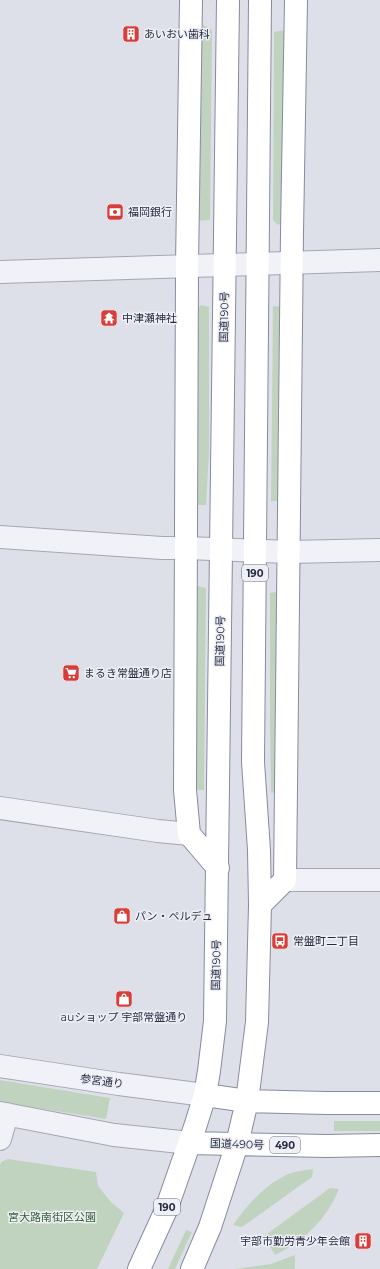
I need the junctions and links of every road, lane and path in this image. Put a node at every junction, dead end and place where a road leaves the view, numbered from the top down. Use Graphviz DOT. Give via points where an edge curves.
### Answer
graph roads {
  1 [pos="191,0"];
  2 [pos="228,0"];
  3 [pos="260,0"];
  4 [pos="296,0"];
  5 [pos="380,260"];
  6 [pos="292,262"];
  7 [pos="258,264"];
  8 [pos="225,265"];
  9 [pos="187,266"];
  10 [pos="0,272"];
  11 [pos="0,538"];
  12 [pos="187,548"];
  13 [pos="221,550"];
  14 [pos="380,550"];
  15 [pos="255,551"];
  16 [pos="289,552"];
  17 [pos="0,808"];
  18 [pos="218,812"];
  19 [pos="189,834"];
  20 [pos="259,850"];
  21 [pos="218,868"];
  22 [pos="285,880"];
  23 [pos="380,880"];
  24 [pos="260,905"];
  25 [pos="0,1066"];
  26 [pos="205,1095"];
  27 [pos="248,1102"];
  28 [pos="380,1103"];
  29 [pos="4,1114"];
  30 [pos="0,1140"];
  31 [pos="190,1143"];
  32 [pos="237,1144"];
  33 [pos="380,1145"];
  34 [pos="139,1269"];
  35 [pos="192,1269"];
  1 -- 9 [label="highway"];
  2 -- 8 [label="highway, 国道190号 / 190"];
  3 -- 7 [label="highway, 190"];
  4 -- 6 [label="highway"];
  5 -- 6 [label="street"];
  6 -- 7 [label="street"];
  6 -- 16 [label="highway"];
  7 -- 8 [label="street"];
  7 -- 15 [label="highway, 190"];
  8 -- 9 [label="street"];
  8 -- 13 [label="highway, 国道190号 / 190"];
  9 -- 10 [label="street"];
  9 -- 12 [label="highway"];
  11 -- 12 [label="street"];
  12 -- 13 [label="street"];
  12 -- 19 [label="highway" via="185,790"];
  13 -- 15 [label="street"];
  13 -- 18 [label="highway, 国道190号 / 190"];
  14 -- 16 [label="street"];
  15 -- 16 [label="street"];
  15 -- 20 [label="highway, 190" via="253,762"];
  16 -- 22 [label="highway"];
  17 -- 19 [label="street"];
  18 -- 19 [label="highway"];
  18 -- 21 [label="highway, 国道190号 / 190"];
  19 -- 21 [label="highway"];
  20 -- 22 [label="highway"];
  20 -- 24 [label="highway, 190"];
  21 -- 26 [label="highway, 国道190号 / 190" via="215,1021"];
  22 -- 23 [label="street"];
  22 -- 24 [label="highway"];
  24 -- 27 [label="highway, 190" via="257,1022"];
  25 -- 26 [label="street, 参宮通り"];
  26 -- 27 [label="highway"];
  26 -- 31 [label="highway, 国道190号 / 190"];
  27 -- 28 [label="highway"];
  27 -- 32 [label="highway, 190"];
  29 -- 30 [label="street"];
  29 -- 31 [label="street" via="114,1134"];
  31 -- 32 [label="highway, 国道490号 / 490"];
  31 -- 34 [label="highway, 国道190号 / 190" via="166,1210"];
  32 -- 33 [label="highway, 国道490号 / 490"];
  32 -- 35 [label="highway, 190" via="210,1227"];
}
